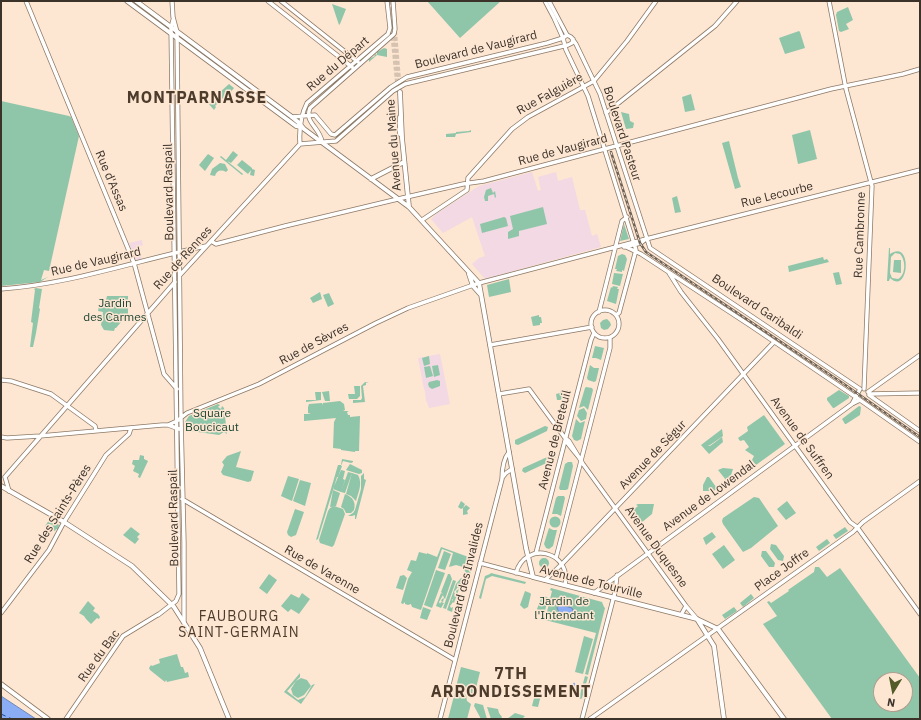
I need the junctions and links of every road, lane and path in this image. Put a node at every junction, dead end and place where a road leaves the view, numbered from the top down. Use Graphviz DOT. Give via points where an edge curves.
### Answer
graph roads {
  1 [pos="26,1"];
  2 [pos="127,1"];
  3 [pos="136,1"];
  4 [pos="172,1"];
  5 [pos="268,1"];
  6 [pos="280,1"];
  7 [pos="387,1"];
  8 [pos="393,1"];
  9 [pos="545,1"];
  10 [pos="549,1"];
  11 [pos="656,1"];
  12 [pos="737,1"];
  13 [pos="829,1"];
  14 [pos="174,19"];
  15 [pos="172,28"];
  16 [pos="177,32"];
  17 [pos="172,35"];
  18 [pos="389,35"];
  19 [pos="568,35"];
  20 [pos="563,38"];
  21 [pos="177,39"];
  22 [pos="573,39"];
  23 [pos="565,45"];
  24 [pos="357,60"];
  25 [pos="360,64"];
  26 [pos="351,66"];
  27 [pos="354,69"];
  28 [pos="920,69"];
  29 [pos="427,72"];
  30 [pos="426,79"];
  31 [pos="594,81"];
  32 [pos="846,86"];
  33 [pos="583,87"];
  34 [pos="252,88"];
  35 [pos="397,89"];
  36 [pos="249,92"];
  37 [pos="606,113"];
  38 [pos="303,114"];
  39 [pos="292,116"];
  40 [pos="308,116"];
  41 [pos="301,127"];
  42 [pos="322,142"];
  43 [pos="300,144"];
  44 [pos="616,146"];
  45 [pos="605,150"];
  46 [pos="403,162"];
  47 [pos="920,170"];
  48 [pos="371,179"];
  49 [pos="871,182"];
  50 [pos="467,184"];
  51 [pos="408,197"];
  52 [pos="398,198"];
  53 [pos="409,207"];
  54 [pos="627,217"];
  55 [pos="422,220"];
  56 [pos="646,239"];
  57 [pos="211,241"];
  58 [pos="634,243"];
  59 [pos="207,246"];
  60 [pos="624,246"];
  61 [pos="614,247"];
  62 [pos="194,249"];
  63 [pos="180,252"];
  64 [pos="200,252"];
  65 [pos="636,252"];
  66 [pos="175,254"];
  67 [pos="134,263"];
  68 [pos="669,273"];
  69 [pos="469,274"];
  70 [pos="180,275"];
  71 [pos="175,282"];
  72 [pos="479,283"];
  73 [pos="473,286"];
  74 [pos="1,289"];
  75 [pos="481,296"];
  76 [pos="599,312"];
  77 [pos="148,313"];
  78 [pos="616,315"];
  79 [pos="592,327"];
  80 [pos="594,333"];
  81 [pos="610,338"];
  82 [pos="774,342"];
  83 [pos="490,345"];
  84 [pos="920,354"];
  85 [pos="744,374"];
  86 [pos="1,380"];
  87 [pos="862,389"];
  88 [pos="179,390"];
  89 [pos="920,393"];
  90 [pos="499,394"];
  91 [pos="869,394"];
  92 [pos="855,396"];
  93 [pos="862,401"];
  94 [pos="852,404"];
  95 [pos="68,405"];
  96 [pos="181,418"];
  97 [pos="177,421"];
  98 [pos="168,425"];
  99 [pos="131,428"];
  100 [pos="180,429"];
  101 [pos="98,430"];
  102 [pos="920,431"];
  103 [pos="40,436"];
  104 [pos="1,437"];
  105 [pos="566,438"];
  106 [pos="920,442"];
  107 [pos="795,445"];
  108 [pos="509,452"];
  109 [pos="581,460"];
  110 [pos="512,469"];
  111 [pos="3,477"];
  112 [pos="502,478"];
  113 [pos="920,481"];
  114 [pos="1,486"];
  115 [pos="10,491"];
  116 [pos="178,497"];
  117 [pos="183,500"];
  118 [pos="615,508"];
  119 [pos="64,522"];
  120 [pos="857,527"];
  121 [pos="536,553"];
  122 [pos="647,553"];
  123 [pos="528,556"];
  124 [pos="556,558"];
  125 [pos="480,564"];
  126 [pos="562,564"];
  127 [pos="516,573"];
  128 [pos="617,575"];
  129 [pos="533,577"];
  130 [pos="545,580"];
  131 [pos="564,585"];
  132 [pos="594,592"];
  133 [pos="613,598"];
  134 [pos="172,606"];
  135 [pos="686,606"];
  136 [pos="1,613"];
  137 [pos="920,614"];
  138 [pos="681,615"];
  139 [pos="697,619"];
  140 [pos="184,621"];
  141 [pos="718,629"];
  142 [pos="707,635"];
  143 [pos="455,660"];
  144 [pos="1,684"];
  145 [pos="48,719"];
  146 [pos="66,719"];
  147 [pos="229,719"];
  148 [pos="440,719"];
  149 [pos="582,719"];
  150 [pos="590,719"];
  151 [pos="724,719"];
  152 [pos="784,719"];
  1 -- 67 [label="main road, Rue d'Assas"];
  2 -- 17 [label="main road"];
  3 -- 15 [label="main road"];
  4 -- 14 [label="main road, Boulevard Raspail"];
  5 -- 26 [label="main road"];
  6 -- 24 [label="main road"];
  7 -- 18 [label="main road"];
  8 -- 18 [label="main road" via="395,31"];
  9 -- 20 [label="main road, Boulevard Pasteur"];
  10 -- 19 [label="main road, Boulevard Pasteur"];
  11 -- 31 [label="main road, Rue Falguière"];
  12 -- 37 [label="main road" via="715,26"];
  13 -- 32 [label="main road, Rue Cambronne"];
  14 -- 15 [label="main road, Boulevard Raspail"];
  14 -- 16 [label="main road, Boulevard Raspail"];
  15 -- 16 [label="main road"];
  15 -- 17 [label="main road, Boulevard Raspail"];
  16 -- 21 [label="main road, Boulevard Raspail"];
  16 -- 34 [label="main road"];
  17 -- 21 [label="main road"];
  17 -- 66 [label="main road, Boulevard Raspail"];
  18 -- 24 [label="main road, Rue du Départ"];
  18 -- 25 [label="main road, Rue du Départ"];
  19 -- 20 [label="main road"];
  19 -- 22 [label="main road, Boulevard Pasteur"];
  20 -- 23 [label="main road, Boulevard Pasteur"];
  20 -- 29 [label="main road, Boulevard de Vaugirard"];
  21 -- 36 [label="main road"];
  21 -- 63 [label="main road, Boulevard Raspail"];
  22 -- 23 [label="main road"];
  22 -- 31 [label="main road, Boulevard Pasteur"];
  23 -- 30 [label="main road, Boulevard de Vaugirard"];
  23 -- 33 [label="main road, Boulevard Pasteur"];
  24 -- 25 [label="main road"];
  24 -- 26 [label="main road, Rue du Départ"];
  25 -- 27 [label="main road, Rue du Départ"];
  26 -- 27 [label="main road"];
  26 -- 38 [label="main road, Rue du Départ" via="307,103"];
  27 -- 40 [label="main road, Rue du Départ" via="311,106"];
  28 -- 32 [label="main road, Rue de Vaugirard"];
  29 -- 30 [label="main road"];
  29 -- 35 [label="main road, Boulevard de Vaugirard" via="407,77"];
  30 -- 35 [label="main road, Boulevard de Vaugirard" via="405,84"];
  31 -- 33 [label="main road, Rue Falguière"];
  31 -- 37 [label="main road, Boulevard Pasteur"];
  32 -- 44 [label="main road, Rue de Vaugirard"];
  32 -- 49 [label="main road, Rue Cambronne"];
  33 -- 45 [label="main road, Boulevard Pasteur"];
  33 -- 50 [label="main road, Rue Falguière" via="522,120 468,178"];
  34 -- 36 [label="main road"];
  34 -- 39 [label="main road"];
  35 -- 40 [label="main road" via="335,135 331,134 315,115"];
  35 -- 42 [label="main road" via="336,141"];
  35 -- 46 [label="main road, Avenue du Maine"];
  36 -- 41 [label="main road"];
  37 -- 44 [label="main road, Boulevard Pasteur"];
  38 -- 39 [label="main road"];
  38 -- 40 [label="main road"];
  38 -- 41 [label="main road"];
  39 -- 41 [label="main road"];
  40 -- 42 [label="main road" via="320,133"];
  41 -- 42 [label="main road"];
  41 -- 43 [label="main road"];
  42 -- 43 [label="main road"];
  42 -- 48 [label="main road"];
  43 -- 57 [label="main road, Rue de Rennes"];
  44 -- 45 [label="main road, Rue de Vaugirard"];
  44 -- 56 [label="main road, Boulevard Pasteur"];
  45 -- 50 [label="main road, Rue de Vaugirard"];
  45 -- 54 [label="main road, Boulevard Pasteur"];
  46 -- 48 [label="main road"];
  46 -- 51 [label="main road, Avenue du Maine"];
  47 -- 49 [label="main road, Rue Lecourbe"];
  48 -- 52 [label="main road"];
  49 -- 56 [label="main road, Rue Lecourbe"];
  49 -- 87 [label="main road, Rue Cambronne"];
  50 -- 51 [label="main road, Rue de Vaugirard"];
  50 -- 55 [label="main road, Rue Falguière" via="466,190"];
  51 -- 52 [label="main road, Rue de Vaugirard"];
  51 -- 53 [label="main road, Avenue du Maine"];
  52 -- 53 [label="main road"];
  52 -- 57 [label="main road, Rue de Vaugirard" via="216,244"];
  53 -- 55 [label="main road"];
  54 -- 58 [label="main road, Boulevard Pasteur"];
  54 -- 61 [label="main road" via="622,221"];
  55 -- 69 [label="main road"];
  56 -- 58 [label="main road"];
  56 -- 58 [label="main road, Rue Lecourbe" via="641,243"];
  56 -- 87 [label="main road, Boulevard Garibaldi" via="651,250"];
  57 -- 59 [label="main road, Rue de Rennes"];
  58 -- 60 [label="main road"];
  58 -- 61 [label="main road"];
  58 -- 65 [label="main road"];
  59 -- 62 [label="main road, Rue de Vaugirard"];
  59 -- 64 [label="main road, Rue de Rennes"];
  60 -- 61 [label="main road"];
  60 -- 65 [label="main road, Boulevard Garibaldi"];
  61 -- 72 [label="main road"];
  61 -- 76 [label="main road"];
  62 -- 63 [label="main road, Rue de Vaugirard"];
  62 -- 64 [label="main road"];
  63 -- 66 [label="main road, Rue de Vaugirard"];
  63 -- 70 [label="main road, Boulevard Raspail"];
  64 -- 70 [label="main road, Rue de Rennes"];
  65 -- 68 [label="main road, Boulevard Garibaldi"];
  65 -- 78 [label="main road" via="619,313"];
  66 -- 67 [label="main road, Rue de Vaugirard"];
  66 -- 71 [label="main road, Boulevard Raspail"];
  67 -- 74 [label="main road, Rue de Vaugirard" via="50,283"];
  67 -- 77 [label="main road, Rue d'Assas"];
  68 -- 82 [label="main road, Boulevard Garibaldi"];
  68 -- 85 [label="main road, Avenue de Suffren"];
  69 -- 72 [label="main road"];
  69 -- 73 [label="main road"];
  70 -- 71 [label="main road, Rue de Rennes"];
  70 -- 88 [label="main road, Boulevard Raspail"];
  71 -- 77 [label="main road, Rue de Rennes"];
  71 -- 88 [label="main road, Boulevard Raspail"];
  72 -- 73 [label="main road, Rue de Sèvres"];
  72 -- 75 [label="main road, Boulevard des Invalides"];
  73 -- 75 [label="main road, Boulevard des Invalides"];
  73 -- 96 [label="main road, Rue de Sèvres" via="390,316 259,384 187,413"];
  75 -- 83 [label="main road, Boulevard des Invalides"];
  76 -- 78 [label="main road" via="608,311"];
  76 -- 79 [label="main road" via="593,317"];
  77 -- 88 [label="main road, Rue d'Assas" via="164,374"];
  77 -- 95 [label="main road, Rue de Rennes"];
  78 -- 81 [label="main road" via="619,329"];
  79 -- 80 [label="main road"];
  79 -- 83 [label="main road"];
  80 -- 81 [label="main road" via="601,338"];
  80 -- 105 [label="main road, Avenue de Breteuil"];
  81 -- 109 [label="main road" via="610,348"];
  82 -- 85 [label="main road, Avenue de Ségur"];
  82 -- 92 [label="main road, Boulevard Garibaldi"];
  83 -- 90 [label="main road, Boulevard des Invalides"];
  84 -- 91 [label="main road"];
  85 -- 107 [label="main road, Avenue de Suffren"];
  85 -- 118 [label="main road, Avenue de Ségur"];
  86 -- 95 [label="main road" via="48,393"];
  87 -- 91 [label="main road, Boulevard Garibaldi"];
  87 -- 92 [label="main road"];
  88 -- 96 [label="main road, Boulevard Raspail"];
  88 -- 97 [label="main road, Boulevard Raspail"];
  89 -- 91 [label="main road"];
  90 -- 105 [label="main road, Avenue Duquesne" via="529,389"];
  90 -- 108 [label="main road, Boulevard des Invalides"];
  91 -- 93 [label="main road"];
  91 -- 102 [label="main road, Boulevard Garibaldi"];
  92 -- 93 [label="main road, Boulevard Garibaldi"];
  92 -- 94 [label="main road"];
  93 -- 94 [label="main road, Avenue de Lowendal"];
  93 -- 106 [label="main road, Boulevard Garibaldi"];
  94 -- 107 [label="main road, Avenue de Lowendal"];
  95 -- 101 [label="main road"];
  95 -- 103 [label="main road, Rue de Rennes"];
  96 -- 97 [label="main road, Rue de Sèvres"];
  96 -- 100 [label="main road, Boulevard Raspail"];
  97 -- 98 [label="main road, Rue de Sèvres"];
  97 -- 100 [label="main road, Boulevard Raspail"];
  98 -- 99 [label="main road, Rue de Sèvres"];
  98 -- 100 [label="main road, Rue de Sèvres"];
  99 -- 101 [label="main road, Rue de Sèvres"];
  99 -- 119 [label="main road, Rue des Saints-Pères" via="129,434 106,456"];
  100 -- 116 [label="main road, Boulevard Raspail"];
  100 -- 117 [label="main road, Boulevard Raspail"];
  101 -- 103 [label="main road, Rue de Sèvres"];
  103 -- 104 [label="main road, Rue de Sèvres"];
  103 -- 111 [label="main road, Rue de Rennes"];
  105 -- 109 [label="main road, Avenue Duquesne"];
  105 -- 121 [label="main road, Avenue de Breteuil"];
  107 -- 120 [label="main road, Avenue de Suffren" via="850,522"];
  107 -- 122 [label="main road, Avenue de Lowendal"];
  108 -- 110 [label="main road, Boulevard des Invalides"];
  108 -- 112 [label="main road, Boulevard des Invalides"];
  109 -- 118 [label="main road, Avenue Duquesne"];
  109 -- 124 [label="main road"];
  110 -- 112 [label="main road"];
  110 -- 123 [label="main road, Boulevard des Invalides"];
  111 -- 115 [label="main road"];
  112 -- 125 [label="main road, Boulevard des Invalides"];
  113 -- 120 [label="main road, Place Joffre"];
  114 -- 115 [label="main road"];
  115 -- 119 [label="main road"];
  116 -- 117 [label="main road, Rue de Varenne"];
  116 -- 134 [label="main road, Boulevard Raspail" via="179,594"];
  117 -- 140 [label="main road, Boulevard Raspail"];
  117 -- 143 [label="main road, Rue de Varenne"];
  118 -- 122 [label="main road, Avenue Duquesne"];
  118 -- 126 [label="main road, Avenue de Ségur"];
  119 -- 134 [label="main road" via="132,566"];
  119 -- 136 [label="main road, Rue des Saints-Pères" via="50,550"];
  120 -- 137 [label="main road, Avenue de Suffren"];
  120 -- 141 [label="main road, Place Joffre"];
  121 -- 123 [label="main road"];
  121 -- 124 [label="main road"];
  122 -- 128 [label="main road, Avenue de Lowendal"];
  122 -- 135 [label="main road, Avenue Duquesne"];
  123 -- 127 [label="main road"];
  123 -- 129 [label="main road, Boulevard des Invalides"];
  124 -- 126 [label="main road"];
  125 -- 127 [label="main road, Avenue de Tourville"];
  125 -- 143 [label="main road, Boulevard des Invalides"];
  126 -- 130 [label="main road, Avenue de Ségur"];
  126 -- 131 [label="main road" via="565,574"];
  127 -- 129 [label="main road, Avenue de Tourville"];
  128 -- 132 [label="main road, Avenue de Lowendal"];
  128 -- 133 [label="main road"];
  129 -- 130 [label="main road, Avenue de Tourville"];
  130 -- 131 [label="main road, Avenue de Tourville"];
  131 -- 132 [label="main road, Avenue de Tourville"];
  132 -- 133 [label="main road, Avenue de Tourville"];
  133 -- 138 [label="main road, Avenue de Tourville"];
  133 -- 149 [label="main road"];
  134 -- 140 [label="main road"];
  134 -- 146 [label="main road, Rue du Bac" via="123,636"];
  135 -- 138 [label="main road, Avenue Duquesne"];
  135 -- 139 [label="main road, Avenue Duquesne"];
  138 -- 139 [label="main road, Avenue de Tourville"];
  139 -- 141 [label="main road, Avenue de Tourville"];
  139 -- 142 [label="main road"];
  140 -- 147 [label="main road" via="200,648"];
  141 -- 142 [label="main road, Place Joffre"];
  141 -- 152 [label="main road"];
  142 -- 150 [label="main road, Place Joffre"];
  142 -- 151 [label="main road" via="714,646"];
  143 -- 148 [label="main road, Boulevard des Invalides"];
  144 -- 145 [label="main road"];
}
